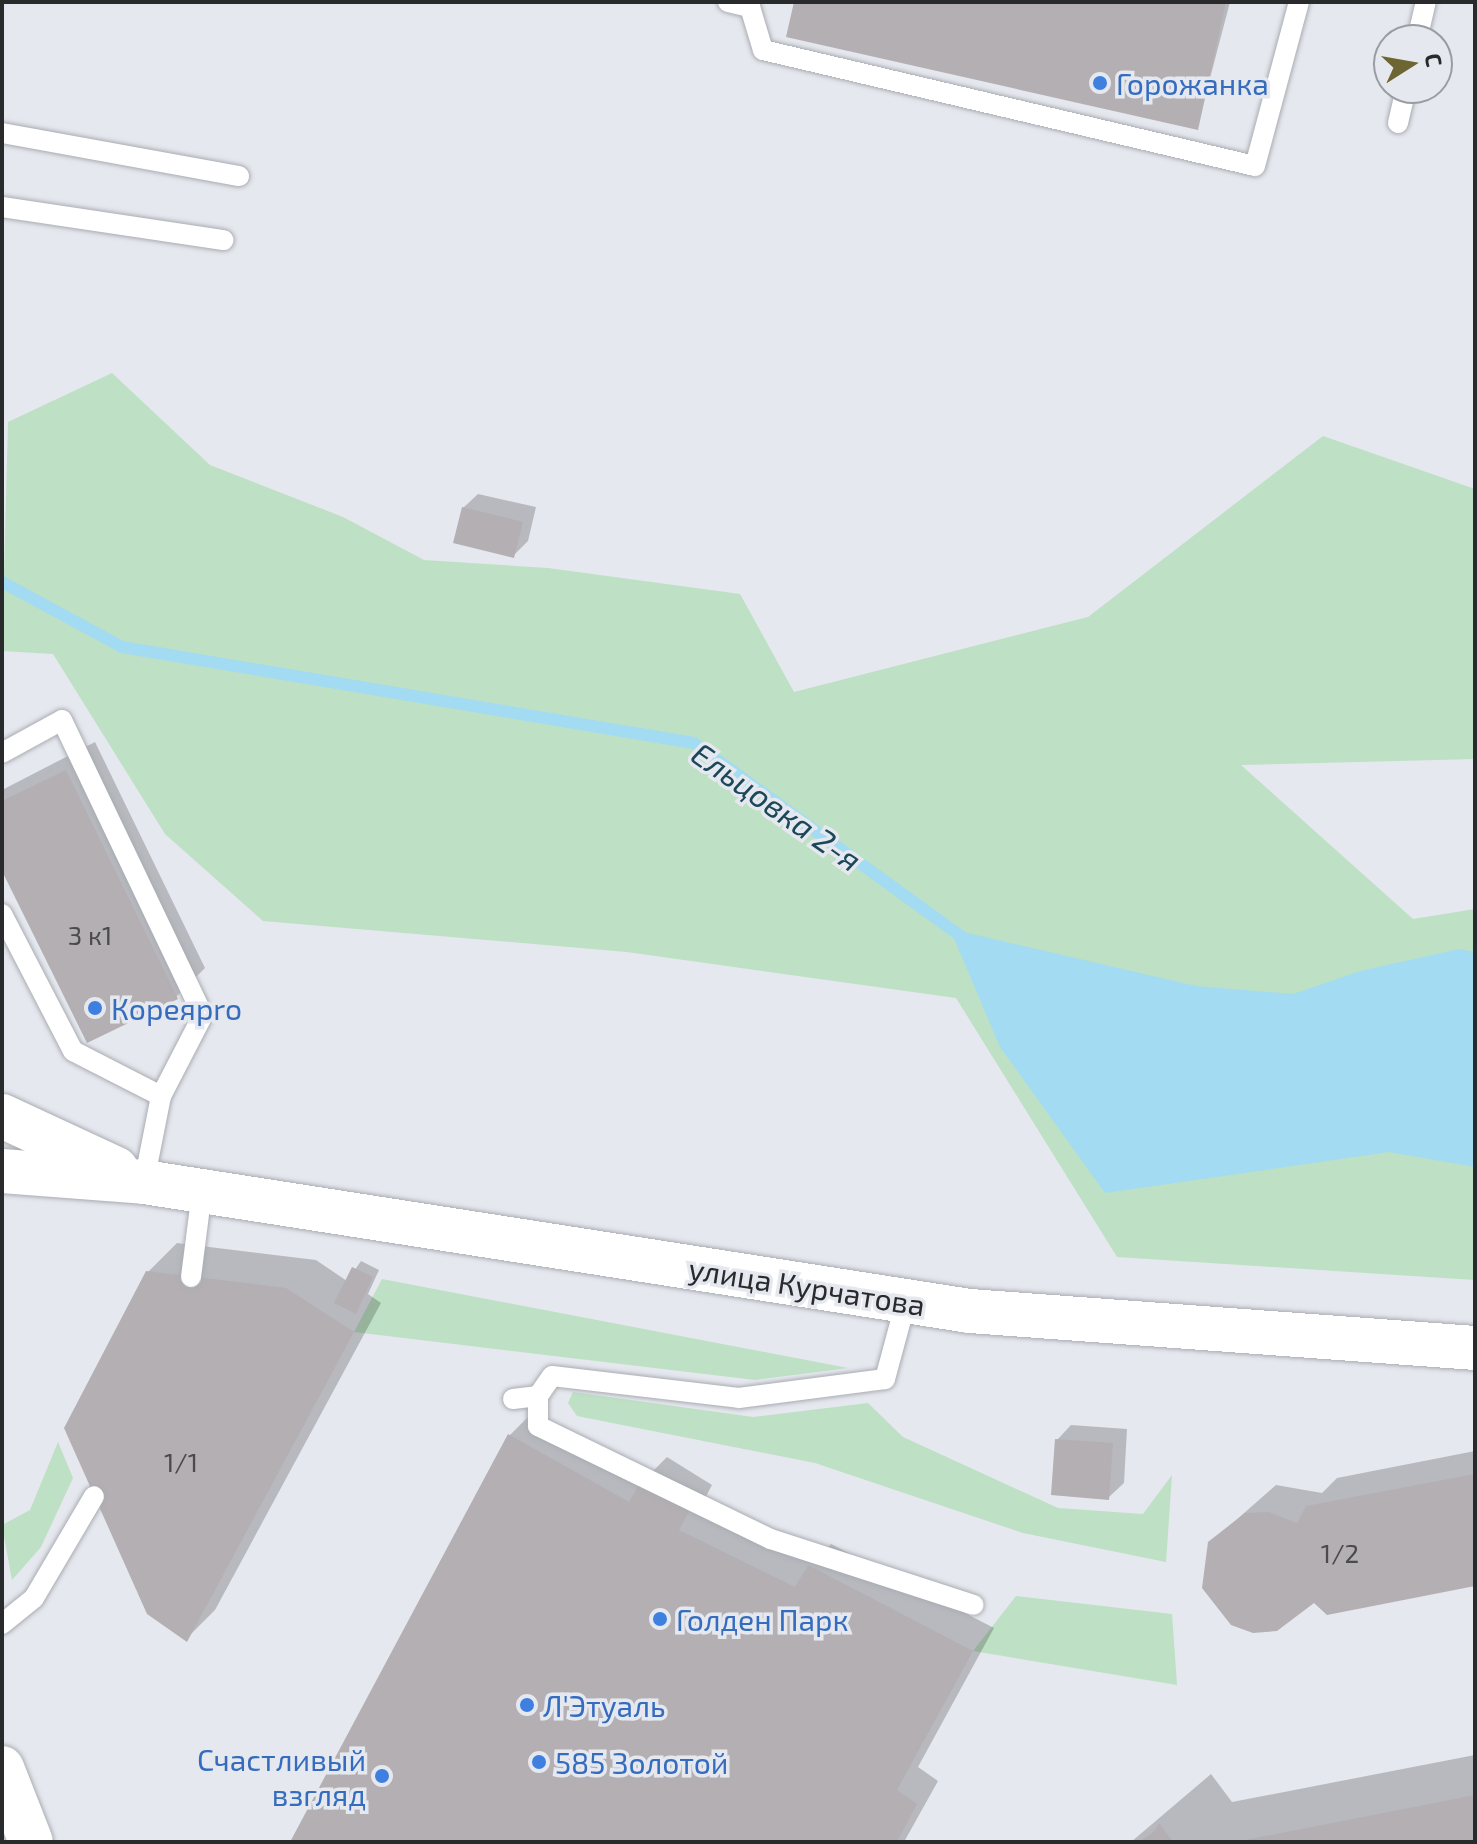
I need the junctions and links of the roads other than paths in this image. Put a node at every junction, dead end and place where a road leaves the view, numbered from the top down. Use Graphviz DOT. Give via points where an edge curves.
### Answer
graph roads {
  1 [pos="728,2"];
  2 [pos="1299,2"];
  3 [pos="1426,2"];
  4 [pos="1421,24"];
  5 [pos="1402,104"];
  6 [pos="1398,123"];
  7 [pos="2,133"];
  8 [pos="239,176"];
  9 [pos="2,207"];
  10 [pos="224,240"];
  11 [pos="2,753"];
  12 [pos="2,914"];
  13 [pos="161,1096"];
  14 [pos="2,1116"];
  15 [pos="2,1171"];
  16 [pos="144,1182"];
  17 [pos="202,1191"];
  18 [pos="191,1277"];
  19 [pos="906,1301"];
  20 [pos="1475,1348"];
  21 [pos="538,1396"];
  22 [pos="513,1399"];
  23 [pos="94,1496"];
  24 [pos="974,1605"];
  25 [pos="2,1624"];
  26 [pos="2,1768"];
  27 [pos="31,1842"];
  1 -- 2 [label="lane" via="750,7 763,50 1255,166"];
  3 -- 4 [label="lane"];
  5 -- 6 [label="lane"];
  7 -- 8 [label="lane"];
  9 -- 10 [label="lane"];
  11 -- 13 [label="lane" via="62,720 203,1015"];
  12 -- 13 [label="lane" via="73,1051"];
  13 -- 16 [label="lane"];
  14 -- 16 [label="main road"];
  15 -- 16 [label="main road"];
  16 -- 17 [label="main road, улица Курчатова"];
  17 -- 18 [label="lane"];
  17 -- 19 [label="main road, улица Курчатова"];
  19 -- 20 [label="main road, улица Курчатова" via="1194,1332"];
  19 -- 21 [label="lane" via="885,1379 739,1398 552,1376"];
  21 -- 22 [label="lane"];
  21 -- 24 [label="lane" via="538,1426 771,1539"];
  23 -- 25 [label="lane" via="34,1598"];
  26 -- 27 [label="main road"];
}
